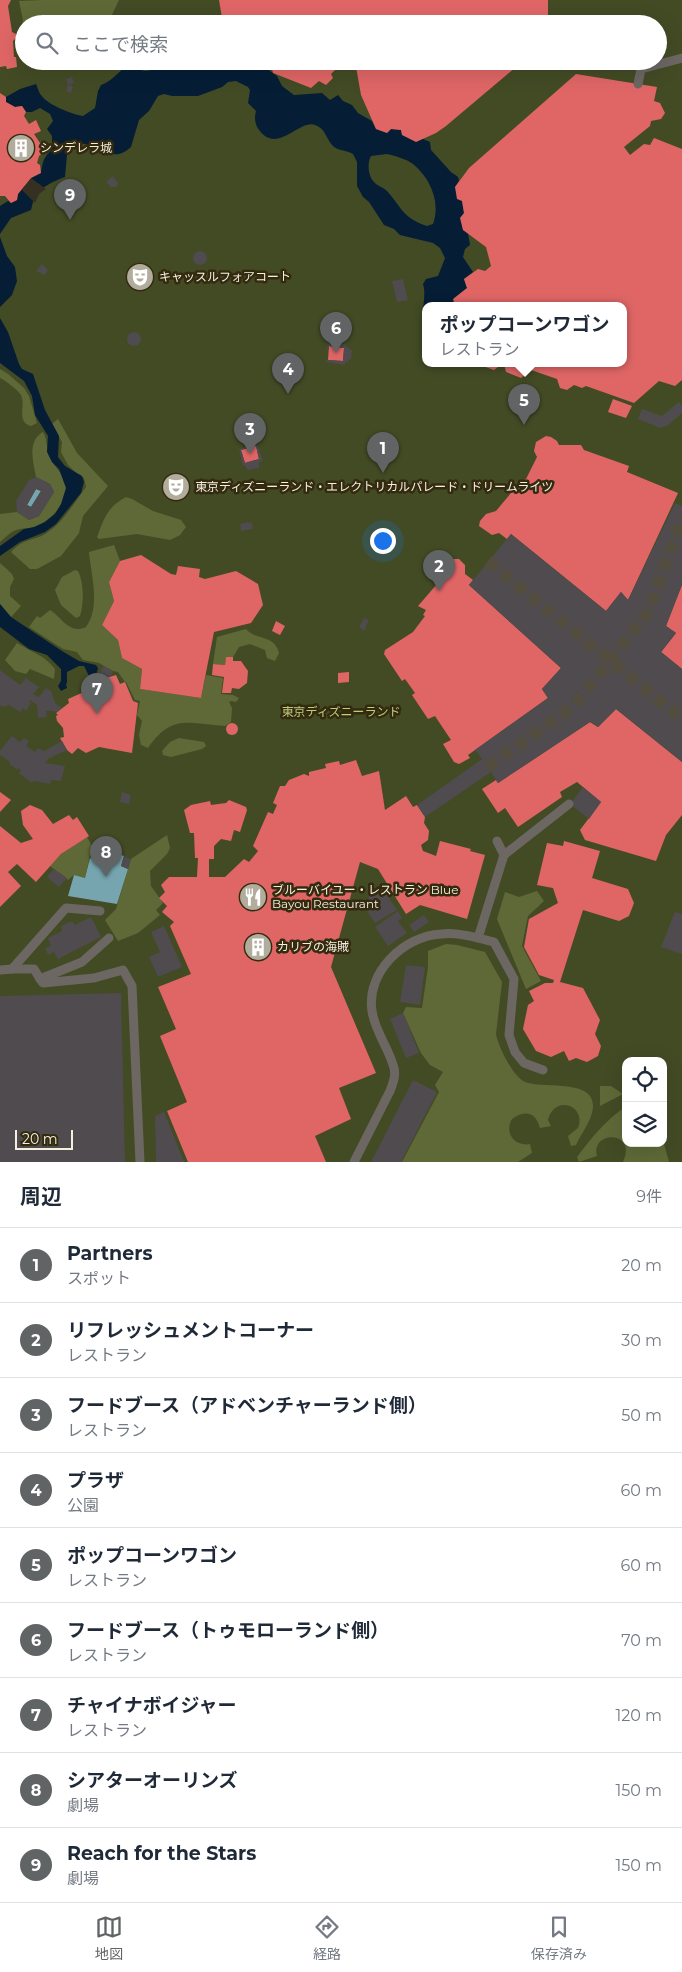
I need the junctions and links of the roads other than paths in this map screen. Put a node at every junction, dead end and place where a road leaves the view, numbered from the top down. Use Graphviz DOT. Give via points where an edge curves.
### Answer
graph roads {
  1 [pos="682,58"];
  2 [pos="667,62"];
  3 [pos="641,70"];
  4 [pos="638,84"];
  5 [pos="569,804"];
  6 [pos="497,841"];
  7 [pos="504,855"];
  8 [pos="100,911"];
  9 [pos="109,938"];
  10 [pos="478,938"];
  11 [pos="12,969"];
  12 [pos="0,970"];
  13 [pos="40,979"];
  14 [pos="543,1070"];
  15 [pos="140,1162"];
  16 [pos="354,1162"];
  1 -- 2 [label="lane"];
  3 -- 4 [label="lane"];
  5 -- 7 [label="lane"];
  6 -- 7 [label="lane"];
  7 -- 10 [label="lane"];
  8 -- 11 [label="lane" via="66,908"];
  9 -- 13 [label="lane" via="82,962"];
  10 -- 14 [label="lane" via="494,942 514,980 509,1035 515,1052 524,1063"];
  10 -- 16 [label="lane" via="449,933 426,937 392,956 377,976 372,1013 394,1069 394,1078"];
  11 -- 12 [label="lane"];
  11 -- 13 [label="lane" via="34,969"];
  13 -- 15 [label="lane" via="43,983 94,978 124,970 132,986"];
}
